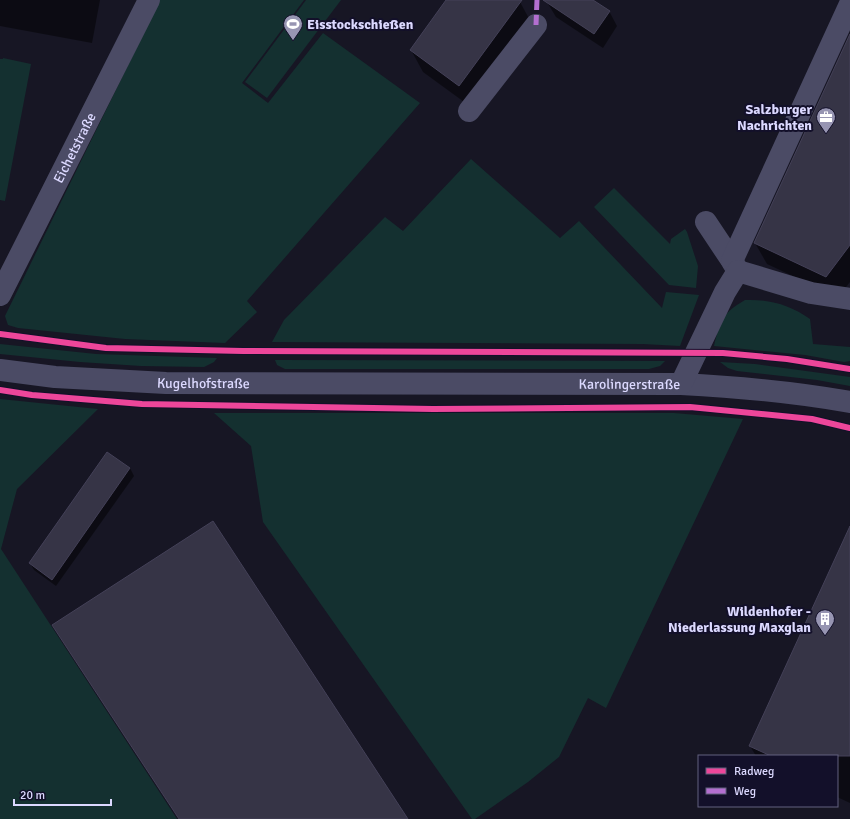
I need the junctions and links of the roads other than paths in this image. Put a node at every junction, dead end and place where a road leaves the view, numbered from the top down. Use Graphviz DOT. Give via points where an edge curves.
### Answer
graph roads {
  1 [pos="150,0"];
  2 [pos="850,4"];
  3 [pos="536,25"];
  4 [pos="469,111"];
  5 [pos="706,222"];
  6 [pos="735,266"];
  7 [pos="0,295"];
  8 [pos="850,299"];
  9 [pos="0,370"];
  10 [pos="407,384"];
  11 [pos="681,384"];
  12 [pos="850,402"];
  1 -- 7 [label="street, Eichetstraße"];
  2 -- 6 [label="street"];
  3 -- 4 [label="street"];
  5 -- 6 [label="street"];
  6 -- 8 [label="street" via="811,293"];
  6 -- 11 [label="street"];
  9 -- 10 [label="street, Kugelhofstraße" via="55,377 166,383"];
  10 -- 11 [label="street, Karolingerstraße"];
  11 -- 12 [label="street, Karolingerstraße" via="747,388"];
}
